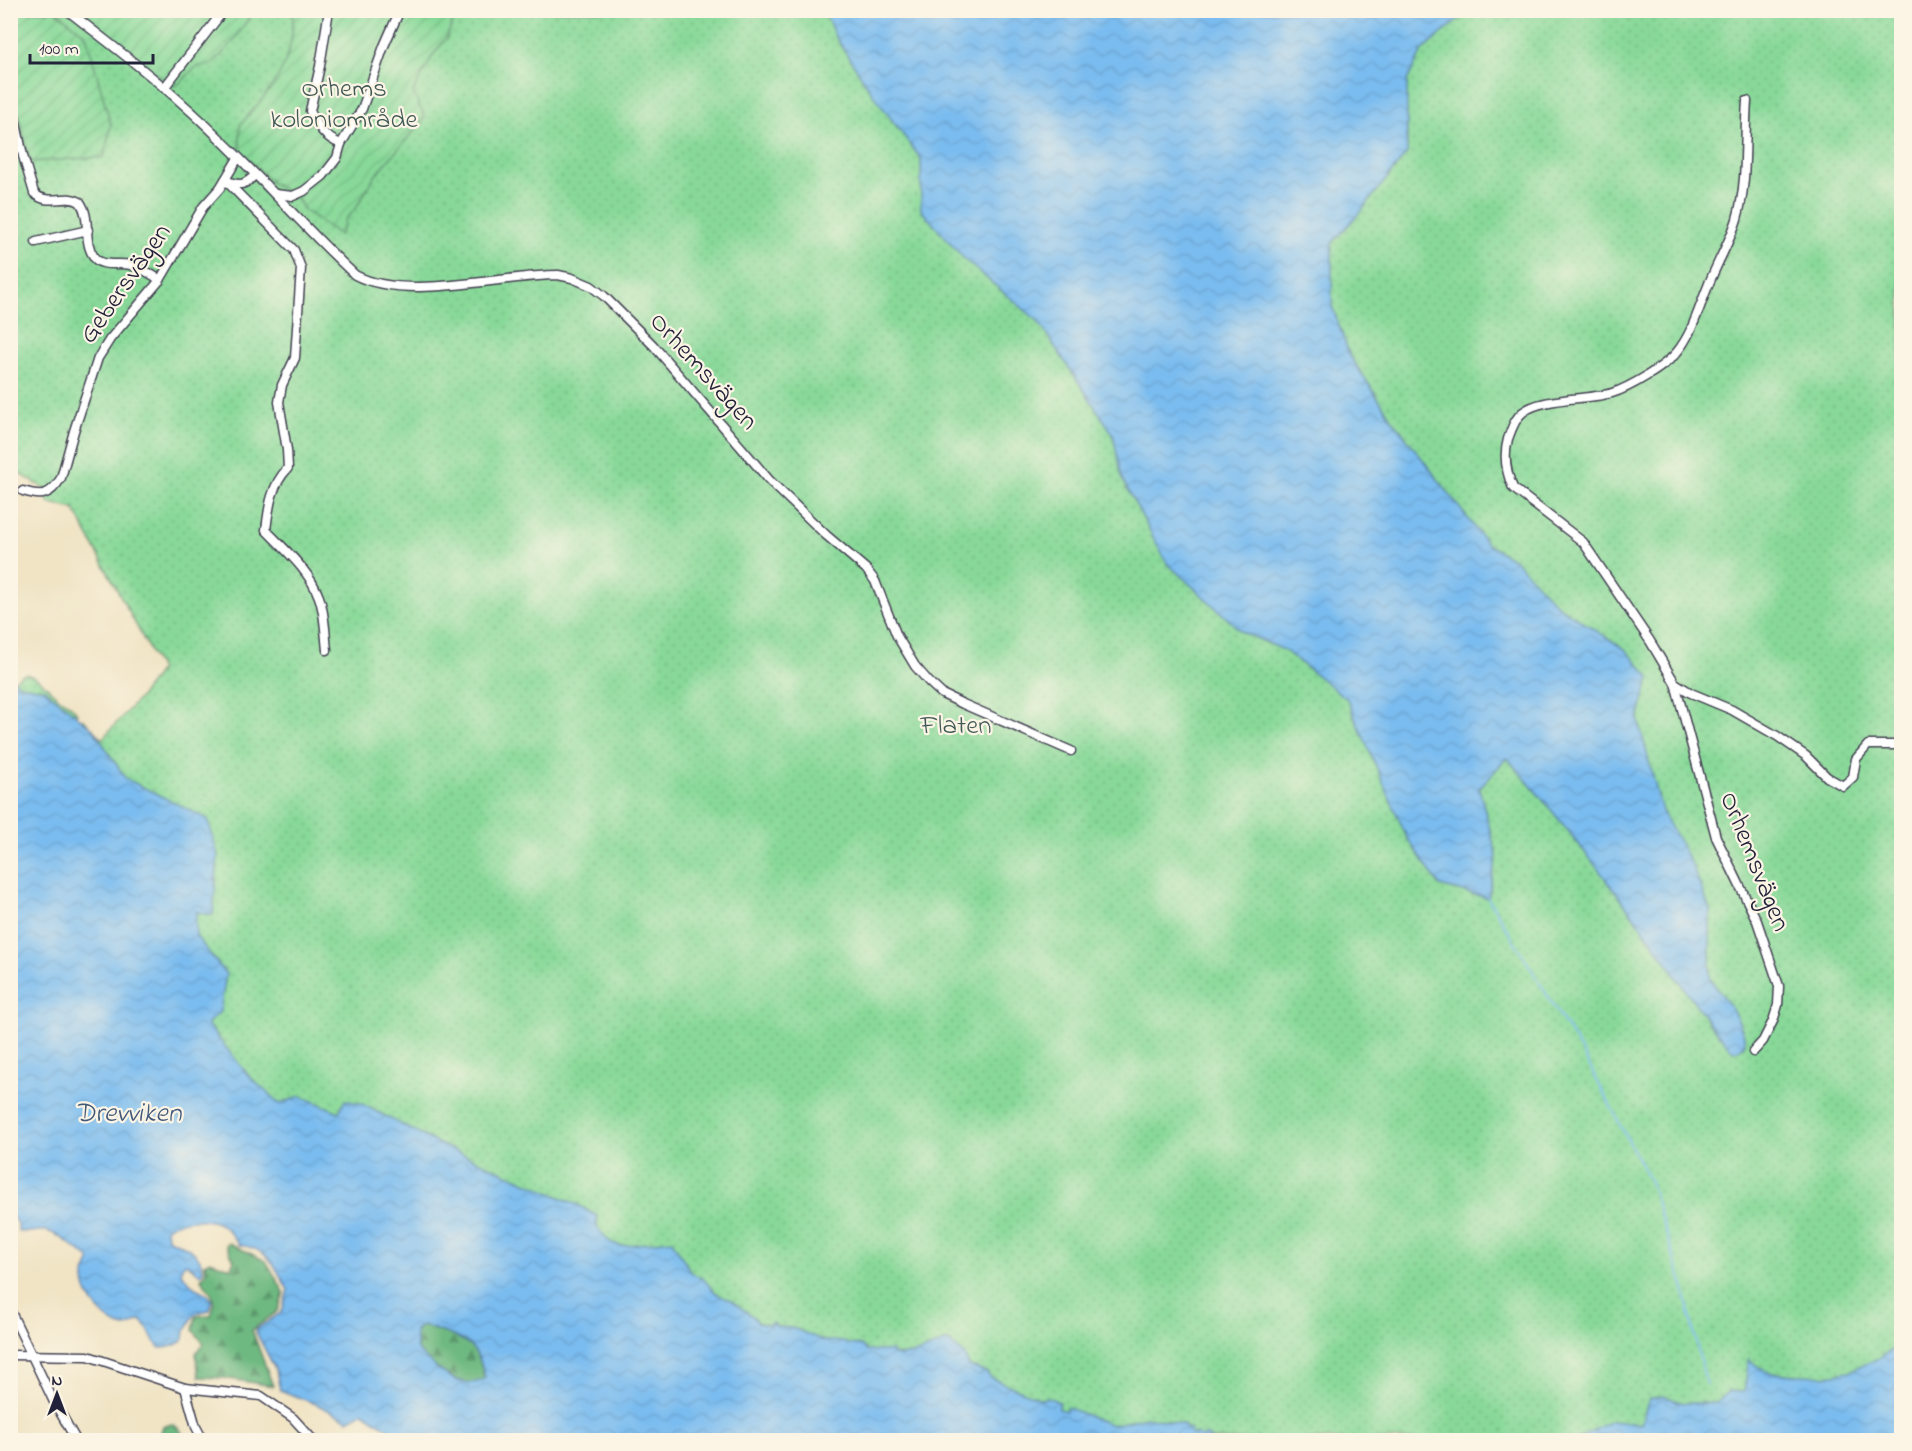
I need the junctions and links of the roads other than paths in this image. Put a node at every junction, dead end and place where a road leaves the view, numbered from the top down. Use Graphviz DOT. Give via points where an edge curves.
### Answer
graph roads {
  1 [pos="67,10"];
  2 [pos="224,10"];
  3 [pos="329,10"];
  4 [pos="400,10"];
  5 [pos="164,88"];
  6 [pos="10,95"];
  7 [pos="1747,101"];
  8 [pos="341,144"];
  9 [pos="238,158"];
  10 [pos="255,176"];
  11 [pos="225,180"];
  12 [pos="274,194"];
  13 [pos="88,230"];
  14 [pos="36,242"];
  15 [pos="160,280"];
  16 [pos="23,491"];
  17 [pos="327,650"];
  18 [pos="1675,683"];
  19 [pos="1902,745"];
  20 [pos="1071,751"];
  21 [pos="1753,1052"];
  22 [pos="10,1310"];
  23 [pos="10,1355"];
  24 [pos="31,1355"];
  25 [pos="185,1388"];
  26 [pos="76,1440"];
  27 [pos="203,1440"];
  28 [pos="313,1440"];
  1 -- 5 [label="street, Orhemsvägen"];
  2 -- 5 [label="street"];
  3 -- 8 [label="street" via="310,111 318,127"];
  4 -- 8 [label="street" via="362,109"];
  5 -- 9 [label="street, Orhemsvägen"];
  6 -- 13 [label="street" via="34,193 43,200 71,198 80,202 87,215"];
  7 -- 18 [label="street" via="1744,176 1737,220 1692,327 1677,352 1662,367 1612,393 1532,407 1523,412 1512,428 1505,450 1513,488 1583,542"];
  8 -- 12 [label="street" via="337,158 323,176 304,191 293,196"];
  9 -- 10 [label="street, Orhemsvägen"];
  9 -- 11 [label="street"];
  10 -- 11 [label="street" via="236,185"];
  10 -- 12 [label="street, Orhemsvägen"];
  11 -- 15 [label="street, Gebersvägen" via="203,207"];
  11 -- 17 [label="street" via="294,250 301,268 295,358 279,402 288,468 271,492 266,530 296,560 312,584 319,598"];
  12 -- 20 [label="street, Orhemsvägen" via="355,275 375,284 422,287 558,275 591,286 653,345 770,481 866,569 875,581 897,636 929,682 963,705"];
  13 -- 14 [label="street"];
  13 -- 15 [label="street" via="94,258 130,265"];
  15 -- 16 [label="street, Gebersvägen" via="98,358 61,478 46,494"];
  18 -- 19 [label="street" via="1777,736 1843,786 1853,777 1856,759 1868,745"];
  18 -- 21 [label="street, Orhemsvägen" via="1716,837 1756,921 1779,986 1779,1005 1773,1021"];
  22 -- 24 [label="street"];
  23 -- 24 [label="street"];
  24 -- 25 [label="street" via="88,1356"];
  24 -- 26 [label="street"];
  25 -- 27 [label="street"];
  25 -- 28 [label="street" via="261,1396 293,1418"];
}
